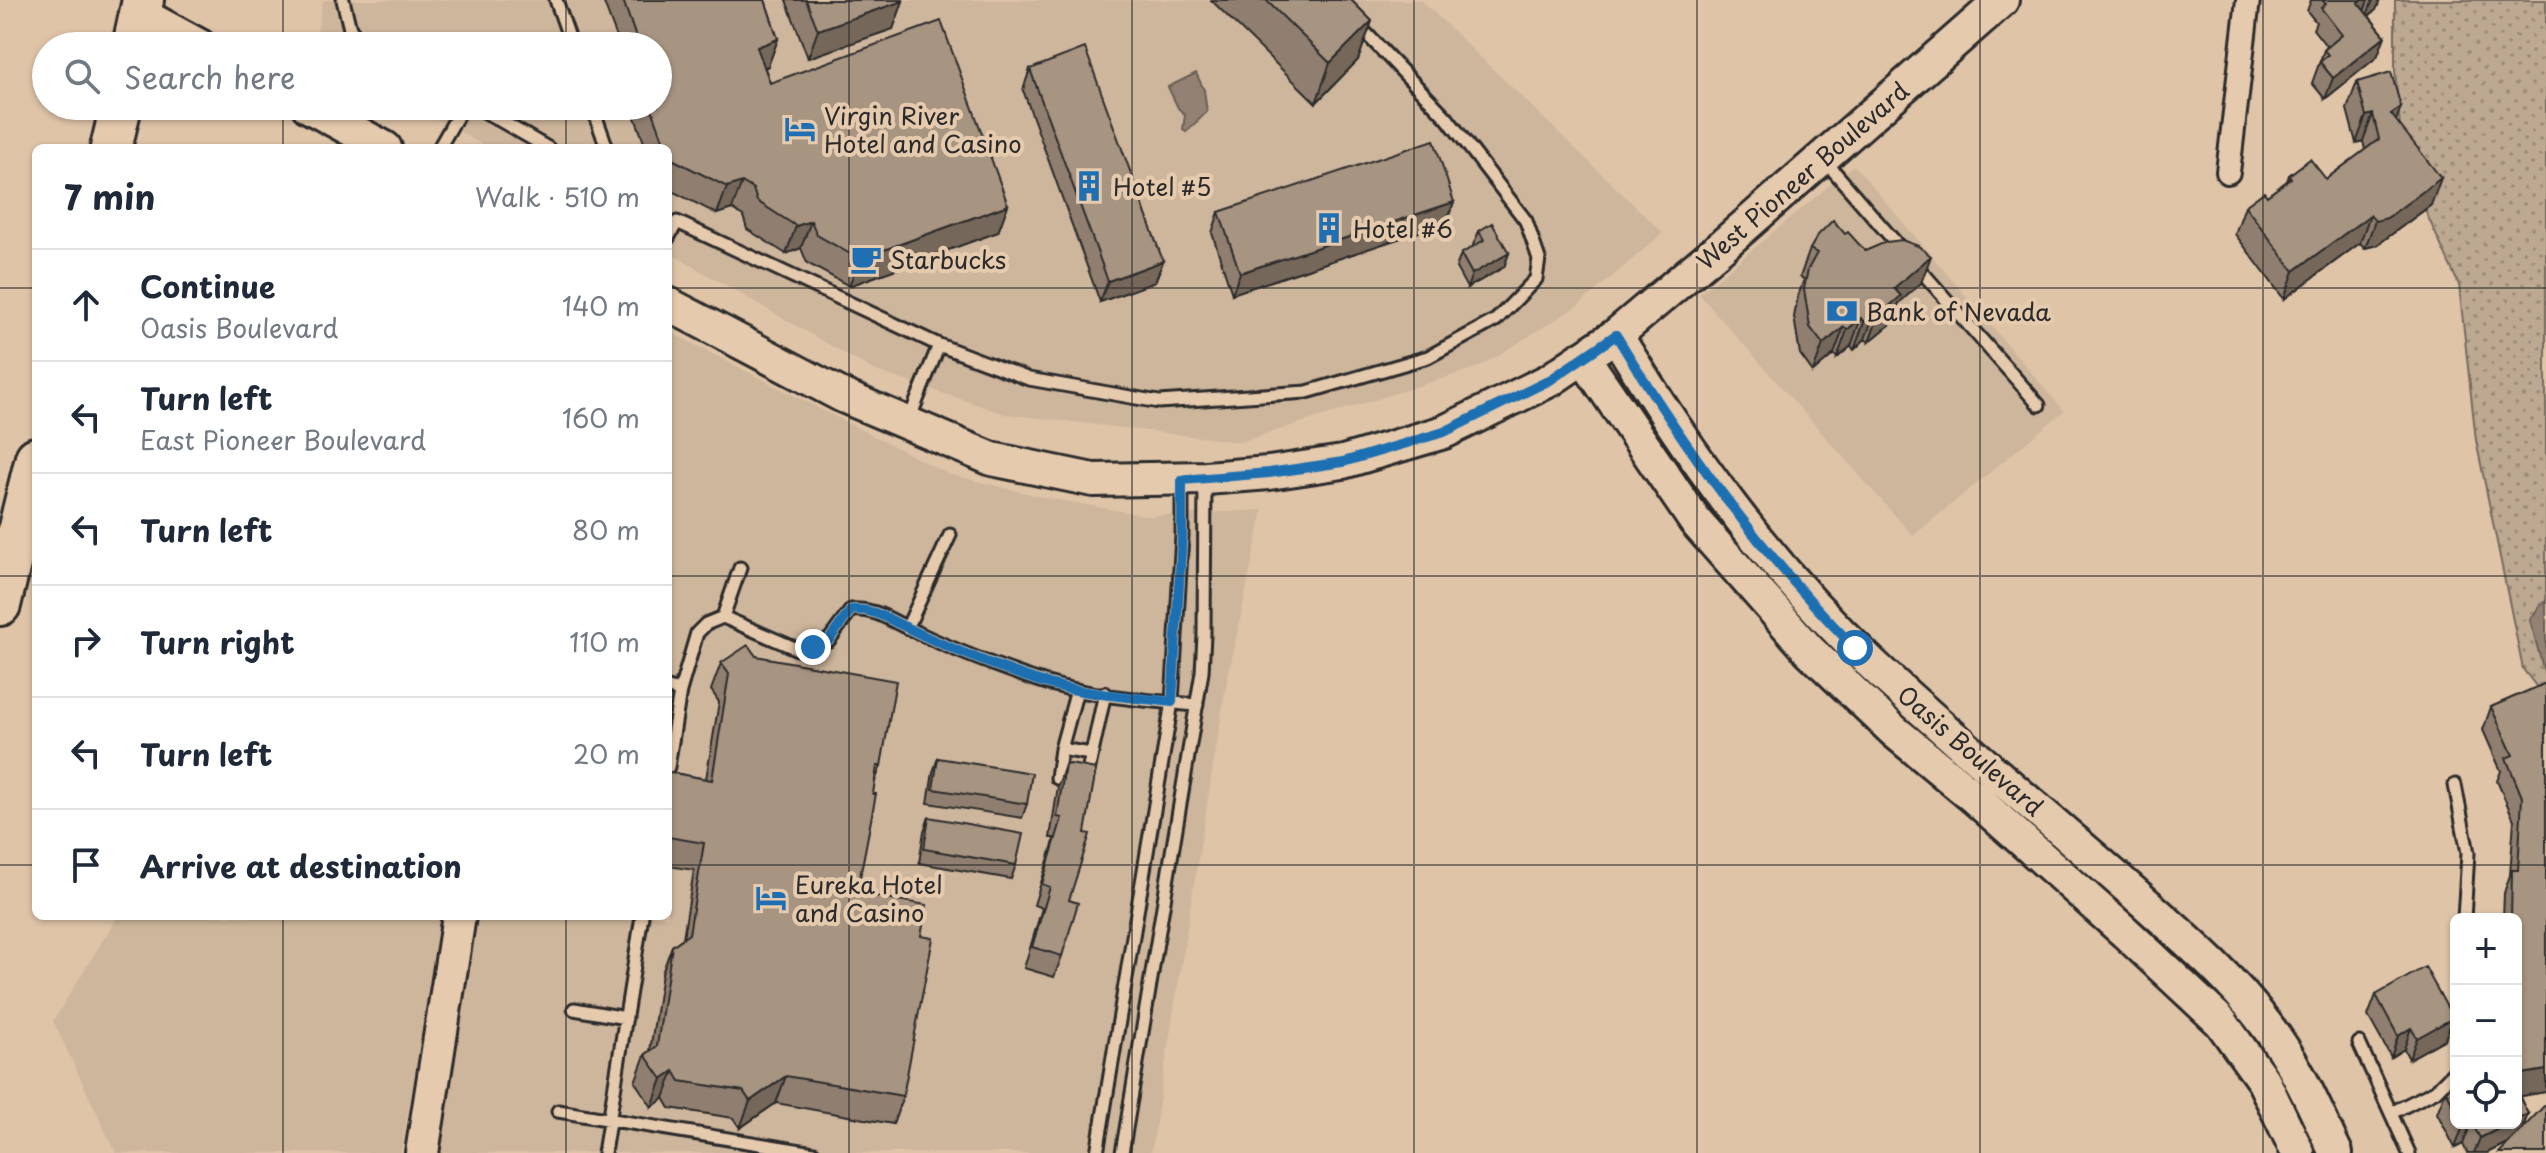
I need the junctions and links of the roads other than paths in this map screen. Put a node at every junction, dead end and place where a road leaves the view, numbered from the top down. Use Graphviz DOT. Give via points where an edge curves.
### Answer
graph roads {
  1 [pos="343,0"];
  2 [pos="556,0"];
  3 [pos="2002,0"];
  4 [pos="2248,0"];
  5 [pos="1345,11"];
  6 [pos="139,20"];
  7 [pos="167,32"];
  8 [pos="352,32"];
  9 [pos="567,32"];
  10 [pos="118,120"];
  11 [pos="334,120"];
  12 [pos="455,120"];
  13 [pos="499,120"];
  14 [pos="597,120"];
  15 [pos="112,144"];
  16 [pos="378,144"];
  17 [pos="441,144"];
  18 [pos="541,144"];
  19 [pos="606,144"];
  20 [pos="1822,158"];
  21 [pos="2228,172"];
  22 [pos="672,219"];
  23 [pos="672,306"];
  24 [pos="939,345"];
  25 [pos="1599,346"];
  26 [pos="2039,405"];
  27 [pos="908,424"];
  28 [pos="32,474"];
  29 [pos="1194,479"];
  30 [pos="950,535"];
  31 [pos="740,568"];
  32 [pos="0,605"];
  33 [pos="723,617"];
  34 [pos="907,628"];
  35 [pos="674,690"];
  36 [pos="1077,690"];
  37 [pos="1105,693"];
  38 [pos="1172,702"];
  39 [pos="1197,705"];
  40 [pos="672,716"];
  41 [pos="1061,749"];
  42 [pos="1091,754"];
  43 [pos="1057,778"];
  44 [pos="1086,782"];
  45 [pos="2455,785"];
  46 [pos="2464,913"];
  47 [pos="458,920"];
  48 [pos="641,920"];
  49 [pos="574,1009"];
  50 [pos="626,1018"];
  51 [pos="2359,1043"];
  52 [pos="2450,1076"];
  53 [pos="558,1111"];
  54 [pos="2391,1113"];
  55 [pos="610,1120"];
  56 [pos="422,1153"];
  57 [pos="604,1153"];
  58 [pos="814,1153"];
  59 [pos="1097,1153"];
  60 [pos="1122,1153"];
  61 [pos="2298,1153"];
  62 [pos="2336,1153"];
  63 [pos="2409,1153"];
  1 -- 8 [label="lane"];
  2 -- 9 [label="lane"];
  3 -- 20 [label="main road, West Pioneer Boulevard"];
  4 -- 21 [label="street"];
  5 -- 24 [label="lane" via="1447,118 1526,221 1539,259 1536,279 1496,320 1428,357 1307,392 1159,402 1029,379"];
  6 -- 7 [label="main road"];
  10 -- 15 [label="highway"];
  11 -- 16 [label="main road"];
  12 -- 17 [label="lane"];
  13 -- 18 [label="lane"];
  14 -- 19 [label="lane"];
  20 -- 25 [label="main road, West Pioneer Boulevard"];
  20 -- 26 [label="lane"];
  22 -- 24 [label="lane"];
  23 -- 27 [label="main road, West Pioneer Boulevard" via="843,396"];
  24 -- 27 [label="lane"];
  25 -- 29 [label="main road, West Pioneer Boulevard" via="1550,380 1444,432 1343,462"];
  25 -- 61 [label="main road, Oasis Boulevard" via="1695,521 1809,650 1894,731 2221,1022 2264,1082"];
  25 -- 62 [label="main road, Oasis Boulevard" via="1673,425 1738,516 1827,620 2241,994 2295,1067"];
  27 -- 29 [label="main road, West Pioneer Boulevard" via="992,459 1093,480"];
  28 -- 32 [label="highway"];
  29 -- 38 [label="lane" via="1182,536"];
  29 -- 39 [label="lane" via="1204,635"];
  30 -- 34 [label="lane"];
  31 -- 33 [label="lane"];
  33 -- 34 [label="lane" via="797,649 829,640 851,610 867,609"];
  33 -- 35 [label="lane" via="697,633"];
  34 -- 36 [label="lane" via="1029,678"];
  35 -- 40 [label="lane"];
  36 -- 37 [label="lane"];
  36 -- 41 [label="lane"];
  37 -- 38 [label="lane"];
  37 -- 42 [label="lane"];
  38 -- 39 [label="lane"];
  38 -- 59 [label="lane"];
  39 -- 60 [label="lane"];
  41 -- 42 [label="lane"];
  41 -- 43 [label="lane"];
  42 -- 44 [label="lane"];
  45 -- 46 [label="lane" via="2468,853"];
  47 -- 56 [label="main road"];
  48 -- 50 [label="lane"];
  49 -- 50 [label="lane"];
  50 -- 55 [label="lane"];
  51 -- 54 [label="lane"];
  52 -- 54 [label="lane" via="2435,1091"];
  53 -- 55 [label="lane"];
  54 -- 63 [label="lane"];
  55 -- 57 [label="lane"];
  55 -- 58 [label="lane"];
}
